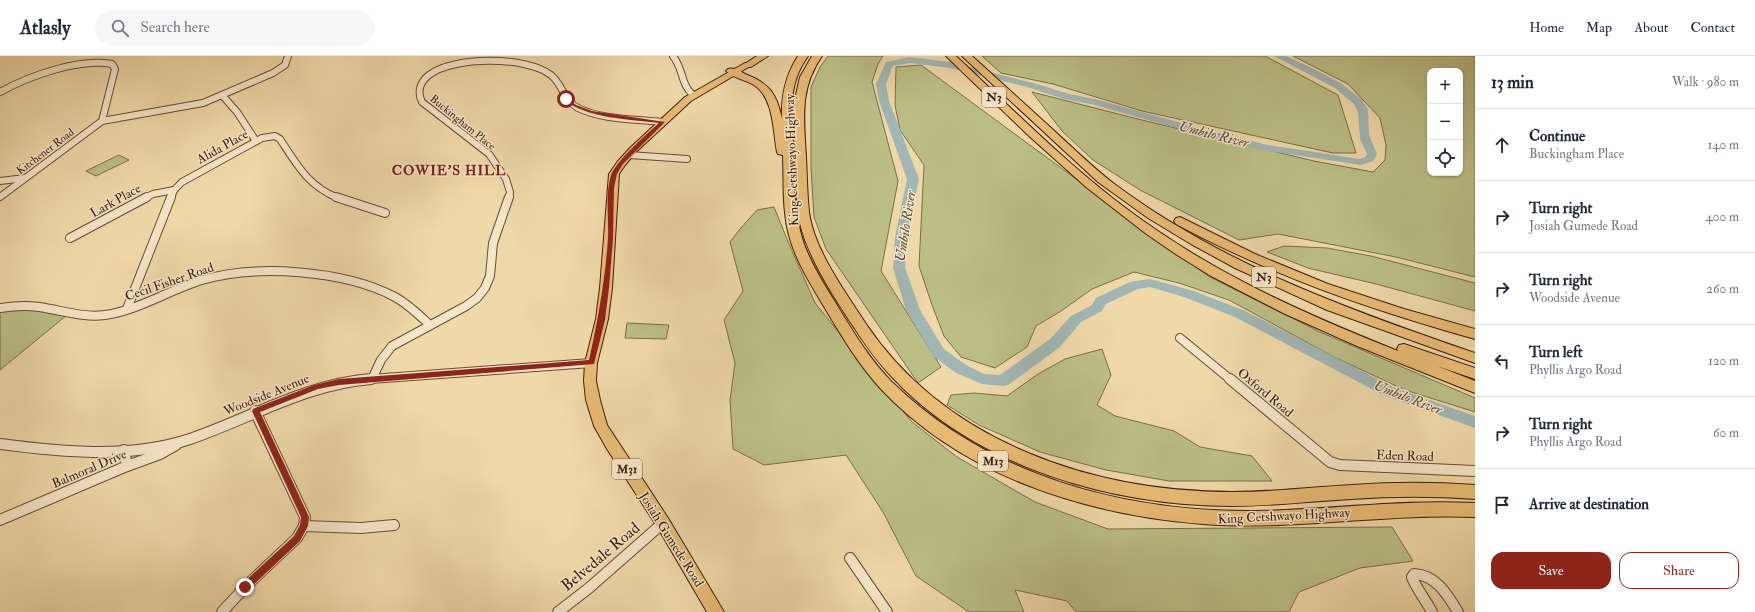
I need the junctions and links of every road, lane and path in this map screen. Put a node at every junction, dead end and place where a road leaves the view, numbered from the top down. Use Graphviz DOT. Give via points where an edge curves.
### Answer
graph roads {
  1 [pos="288,56"];
  2 [pos="673,56"];
  3 [pos="756,56"];
  4 [pos="763,56"];
  5 [pos="951,56"];
  6 [pos="967,56"];
  7 [pos="813,57"];
  8 [pos="746,64"];
  9 [pos="733,72"];
  10 [pos="0,92"];
  11 [pos="222,95"];
  12 [pos="693,95"];
  13 [pos="102,120"];
  14 [pos="662,122"];
  15 [pos="256,141"];
  16 [pos="629,155"];
  17 [pos="1074,156"];
  18 [pos="687,159"];
  19 [pos="789,175"];
  20 [pos="26,178"];
  21 [pos="0,181"];
  22 [pos="174,190"];
  23 [pos="0,197"];
  24 [pos="385,213"];
  25 [pos="1134,219"];
  26 [pos="70,238"];
  27 [pos="0,308"];
  28 [pos="127,309"];
  29 [pos="430,325"];
  30 [pos="1475,334"];
  31 [pos="1180,338"];
  32 [pos="1475,358"];
  33 [pos="592,362"];
  34 [pos="1475,374"];
  35 [pos="372,378"];
  36 [pos="1475,387"];
  37 [pos="255,411"];
  38 [pos="188,439"];
  39 [pos="0,444"];
  40 [pos="124,450"];
  41 [pos="1335,464"];
  42 [pos="127,466"];
  43 [pos="1475,471"];
  44 [pos="1475,492"];
  45 [pos="1475,510"];
  46 [pos="0,520"];
  47 [pos="663,523"];
  48 [pos="394,525"];
  49 [pos="304,526"];
  50 [pos="850,558"];
  51 [pos="222,612"];
  52 [pos="558,612"];
  53 [pos="716,612"];
  54 [pos="887,612"];
  55 [pos="1432,612"];
  56 [pos="1458,612"];
  1 -- 11 [label="street" via="287,62 279,70"];
  2 -- 12 [label="street" via="681,66 686,89"];
  3 -- 8 [label="highway"];
  4 -- 8 [label="highway"];
  5 -- 25 [label="highway, N3" via="1082,179"];
  6 -- 17 [label="highway, N3"];
  7 -- 19 [label="highway, King Cetshwayo Highway / M13" via="796,69 788,92"];
  7 -- 44 [label="highway, King Cetshwayo Highway / M13" via="799,103 802,200 804,220 812,244 881,355 918,393 964,427 1051,469 1114,487 1160,494 1235,499 1393,490"];
  8 -- 9 [label="main road, Josiah Gumede Road / M31"];
  9 -- 12 [label="main road, Josiah Gumede Road / M31"];
  9 -- 19 [label="highway" via="762,86 771,97 783,158"];
  10 -- 13 [label="street" via="26,80 76,65 110,63 115,69"];
  11 -- 13 [label="street" via="189,107"];
  11 -- 15 [label="street"];
  12 -- 14 [label="main road, Josiah Gumede Road / M31"];
  13 -- 20 [label="street, Kitchener Road"];
  14 -- 16 [label="main road, Josiah Gumede Road / M31"];
  14 -- 29 [label="street, Buckingham Place" via="599,114 580,108 566,99 551,76 527,65 488,59 471,60 445,66 430,74 420,86 419,98 489,154 502,172 510,192 508,204 495,234 490,276 485,288 466,306"];
  15 -- 22 [label="street, Alida Place" via="182,182"];
  15 -- 24 [label="street, Alida Place" via="271,136 277,137 316,187 334,196"];
  16 -- 18 [label="street"];
  16 -- 33 [label="main road, Josiah Gumede Road / M31" via="614,174 606,288 602,320"];
  17 -- 30 [label="highway" via="1161,211 1249,256 1293,275 1402,314"];
  17 -- 32 [label="highway, N3" via="1149,213 1243,267 1332,307"];
  19 -- 45 [label="highway, King Cetshwayo Highway / M13" via="790,210 797,243 851,340 885,384 904,402 929,423 993,461 1069,493 1105,503 1176,515 1257,518 1413,508"];
  20 -- 21 [label="street"];
  20 -- 23 [label="street, Kitchener Road"];
  22 -- 26 [label="street, Lark Place" via="153,194"];
  22 -- 28 [label="street"];
  25 -- 34 [label="highway, N3" via="1201,259 1280,299 1388,343"];
  25 -- 36 [label="highway" via="1201,265 1286,309"];
  27 -- 28 [label="street, Cecil Fisher Road" via="32,306 83,316 105,315"];
  28 -- 29 [label="street, Cecil Fisher Road" via="208,278 277,271 310,274 372,287 390,294 413,309"];
  29 -- 35 [label="street, Buckingham Place" via="388,350"];
  31 -- 41 [label="street, Oxford Road" via="1324,458"];
  33 -- 35 [label="street, Woodside Avenue"];
  33 -- 47 [label="main road, Josiah Gumede Road / M31" via="590,381 601,426"];
  35 -- 37 [label="street, Woodside Avenue" via="330,383"];
  37 -- 38 [label="street, Woodside Avenue"];
  37 -- 49 [label="street" via="305,517"];
  38 -- 40 [label="street, Woodside Avenue"];
  38 -- 42 [label="street, Balmoral Drive" via="160,454"];
  39 -- 40 [label="street, Woodside Avenue" via="38,449"];
  40 -- 42 [label="street"];
  41 -- 43 [label="street, Eden Road"];
  42 -- 46 [label="street, Balmoral Drive"];
  47 -- 52 [label="street, Belvedale Road"];
  47 -- 53 [label="main road, Josiah Gumede Road / M31"];
  48 -- 49 [label="street" via="361,528"];
  49 -- 51 [label="street" via="297,538"];
  50 -- 54 [label="street"];
  55 -- 56 [label="street" via="1413,581 1414,574 1422,575 1441,587"];
}
